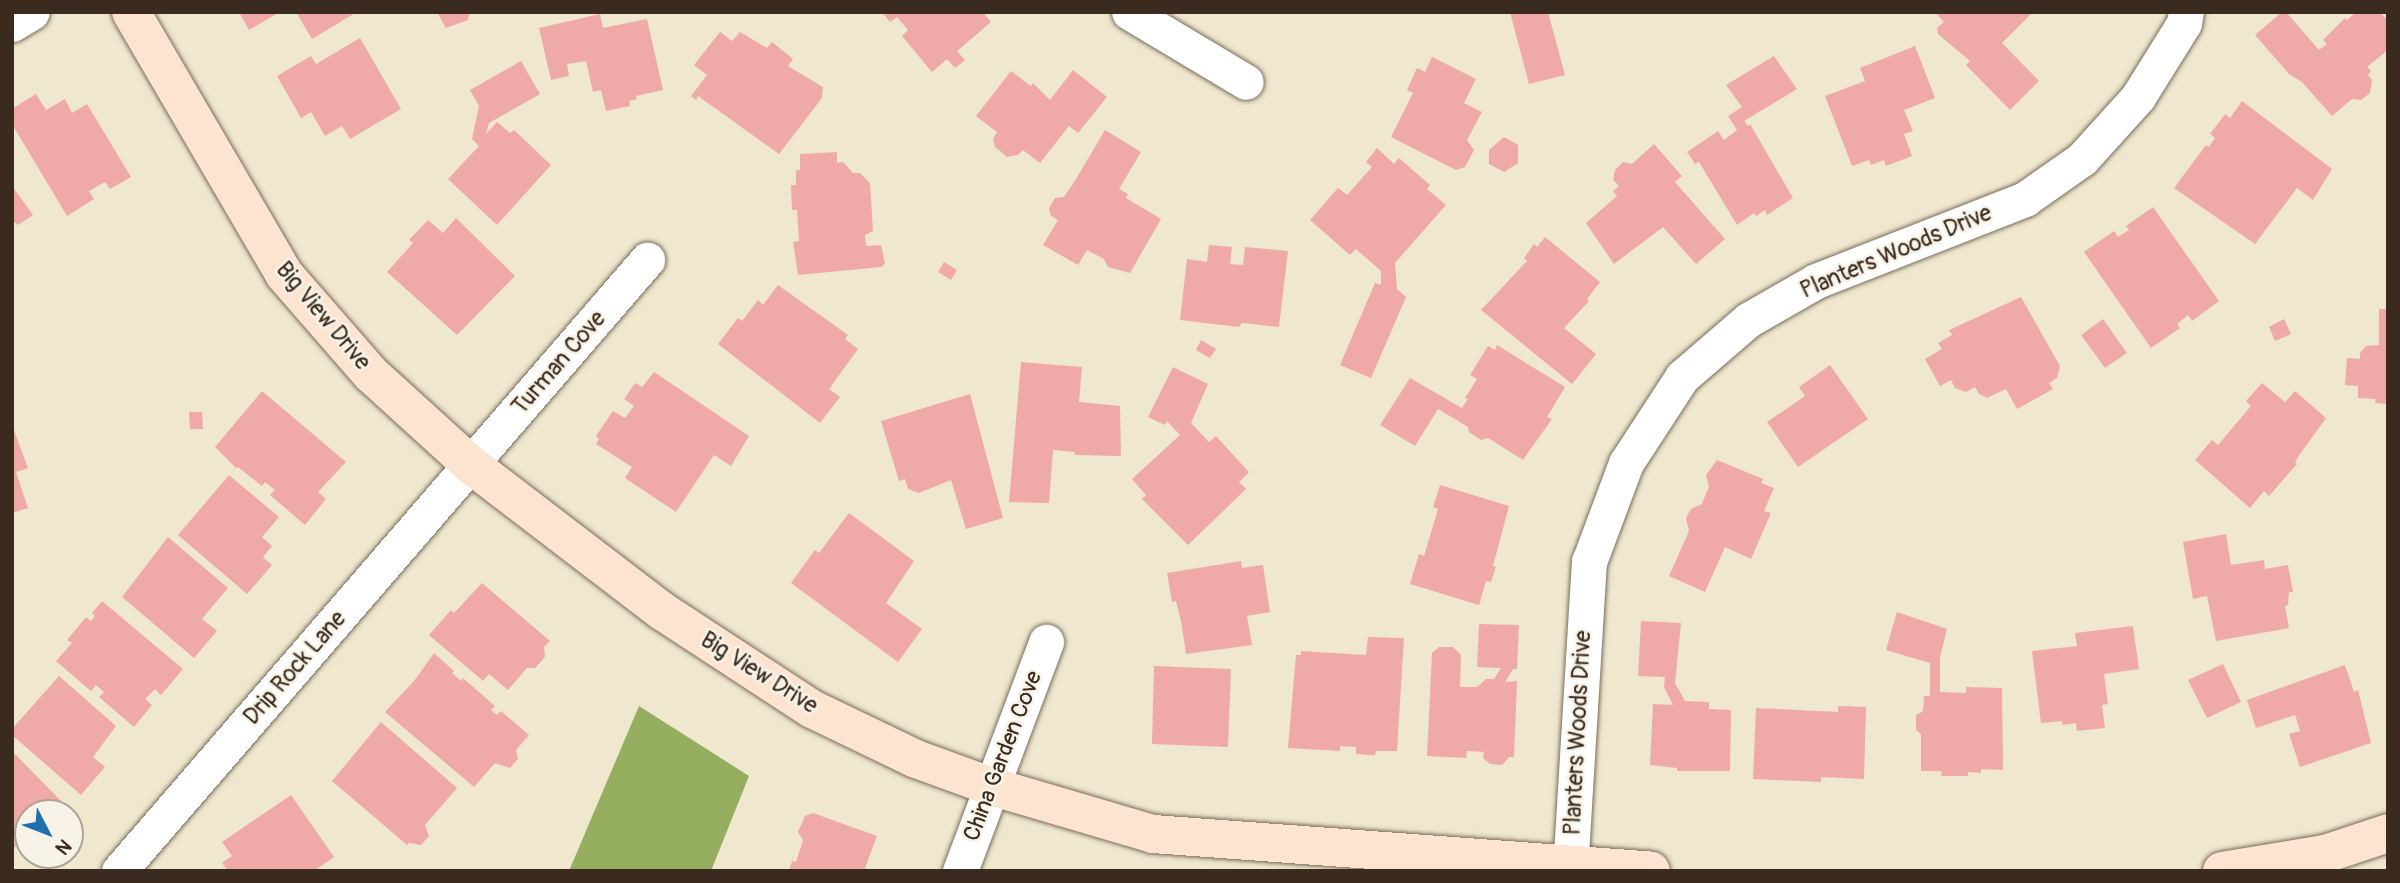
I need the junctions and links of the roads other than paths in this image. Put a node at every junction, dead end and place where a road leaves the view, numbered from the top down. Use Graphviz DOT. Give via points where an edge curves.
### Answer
graph roads {
  1 [pos="32,12"];
  2 [pos="131,12"];
  3 [pos="1129,12"];
  4 [pos="2186,12"];
  5 [pos="12,24"];
  6 [pos="1246,82"];
  7 [pos="647,260"];
  8 [pos="471,465"];
  9 [pos="1046,642"];
  10 [pos="990,786"];
  11 [pos="2388,833"];
  12 [pos="1570,869"];
  13 [pos="119,871"];
  14 [pos="960,871"];
  15 [pos="1651,871"];
  16 [pos="2222,871"];
  1 -- 5 [label="street"];
  2 -- 8 [label="street, Big View Drive" via="284,274 371,374"];
  3 -- 6 [label="street"];
  4 -- 12 [label="street, Planters Woods Drive" via="2184,23 2138,97 2082,159 2025,199 1816,281 1748,320 1682,377 1626,463 1589,562"];
  7 -- 8 [label="street, Turman Cove"];
  8 -- 10 [label="street, Big View Drive" via="662,611 812,709 916,759"];
  8 -- 13 [label="street, Drip Rock Lane"];
  9 -- 10 [label="street, China Garden Cove"];
  10 -- 12 [label="street, Big View Drive" via="1153,834"];
  10 -- 14 [label="street, China Garden Cove"];
  11 -- 16 [label="street" via="2325,854"];
  12 -- 15 [label="street, Big View Drive"];
}
